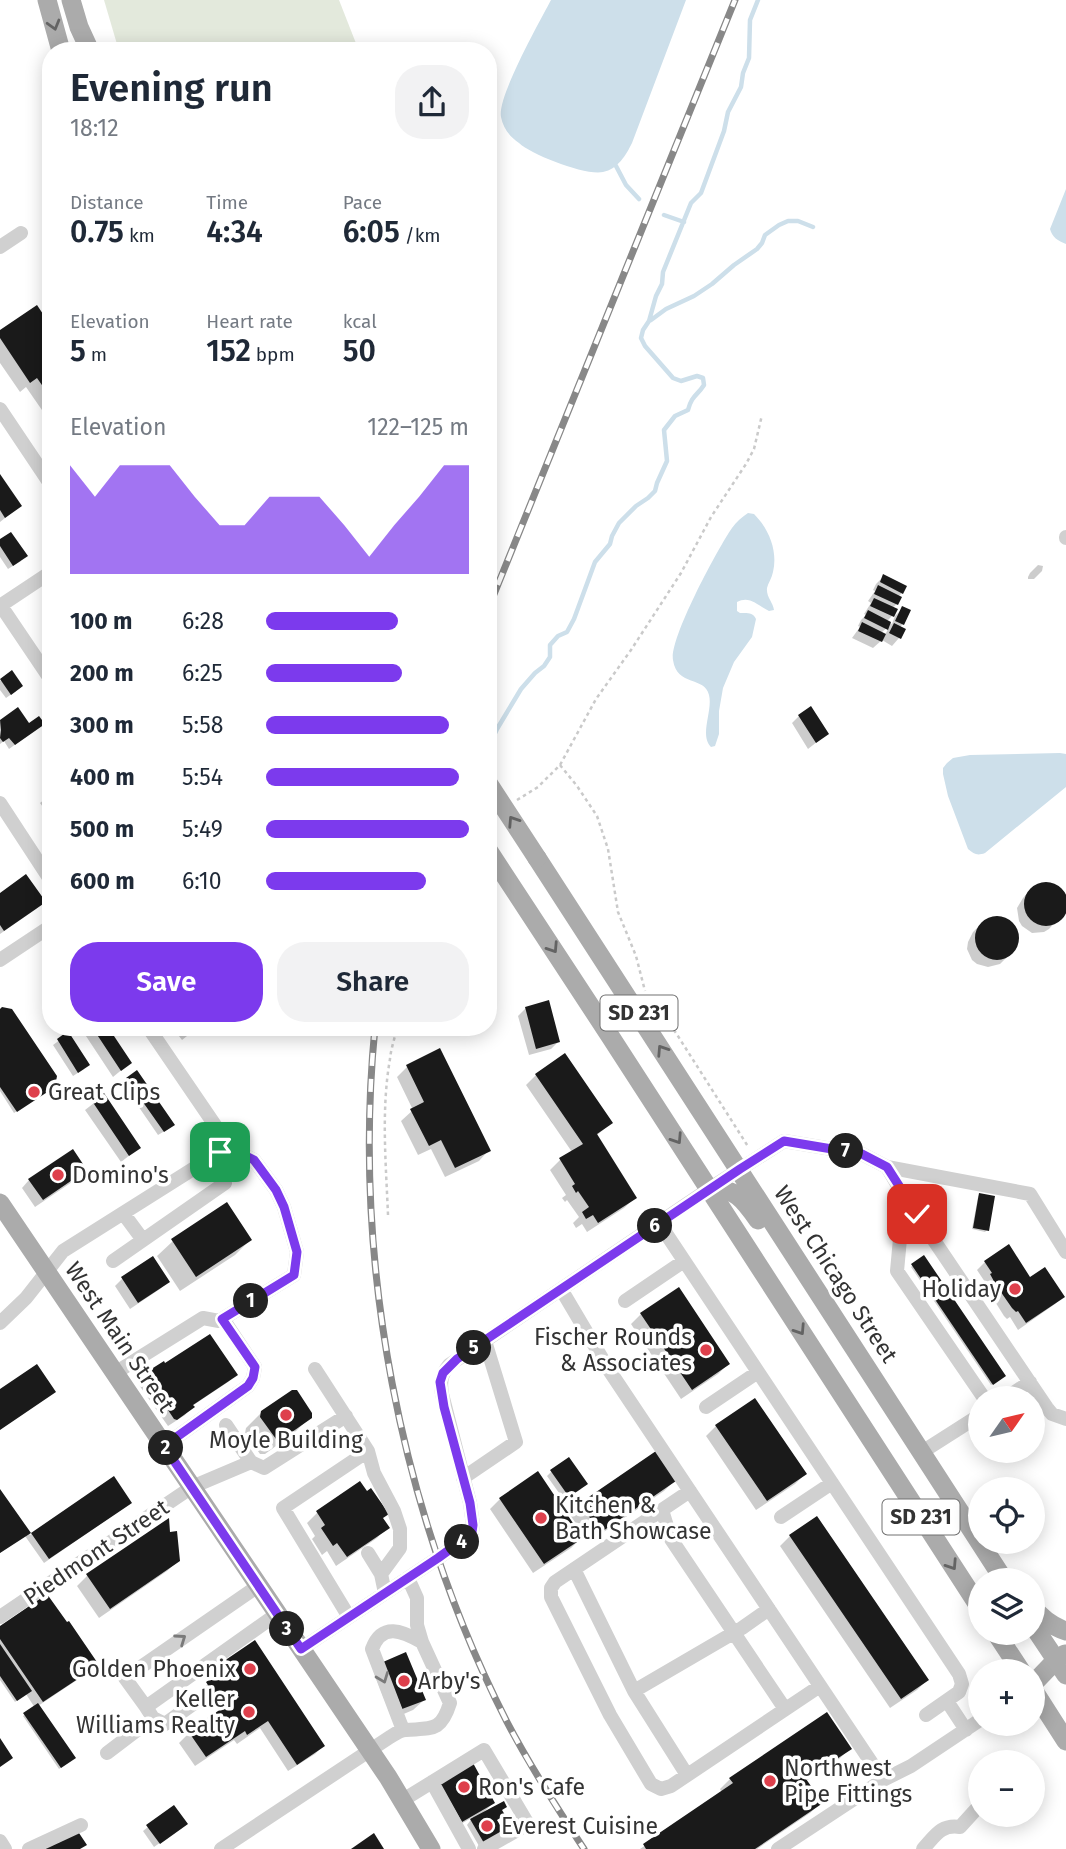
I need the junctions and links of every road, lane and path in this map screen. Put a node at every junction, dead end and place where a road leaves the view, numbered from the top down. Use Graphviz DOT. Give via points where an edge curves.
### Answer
graph roads {
  1 [pos="47,0"];
  2 [pos="71,0"];
  3 [pos="84,0"];
  4 [pos="59,42"];
  5 [pos="86,42"];
  6 [pos="96,42"];
  7 [pos="21,233"];
  8 [pos="0,247"];
  9 [pos="0,409"];
  10 [pos="762,415"];
  11 [pos="42,472"];
  12 [pos="42,578"];
  13 [pos="0,606"];
  14 [pos="42,667"];
  15 [pos="560,765"];
  16 [pos="497,797"];
  17 [pos="0,803"];
  18 [pos="509,807"];
  19 [pos="501,815"];
  20 [pos="497,820"];
  21 [pos="497,864"];
  22 [pos="42,867"];
  23 [pos="42,932"];
  24 [pos="0,960"];
  25 [pos="154,1036"];
  26 [pos="395,1036"];
  27 [pos="224,1145"];
  28 [pos="210,1158"];
  29 [pos="747,1164"];
  30 [pos="887,1167"];
  31 [pos="709,1189"];
  32 [pos="904,1196"];
  33 [pos="0,1203"];
  34 [pos="124,1213"];
  35 [pos="388,1215"];
  36 [pos="659,1223"];
  37 [pos="143,1240"];
  38 [pos="1066,1252"];
  39 [pos="793,1256"];
  40 [pos="113,1261"];
  41 [pos="684,1261"];
  42 [pos="46,1272"];
  43 [pos="561,1289"];
  44 [pos="625,1301"];
  45 [pos="828,1307"];
  46 [pos="222,1319"];
  47 [pos="0,1323"];
  48 [pos="485,1340"];
  49 [pos="314,1369"];
  50 [pos="758,1372"];
  51 [pos="115,1374"];
  52 [pos="1030,1382"];
  53 [pos="976,1386"];
  54 [pos="1024,1386"];
  55 [pos="706,1407"];
  56 [pos="345,1416"];
  57 [pos="1066,1419"];
  58 [pos="968,1423"];
  59 [pos="226,1424"];
  60 [pos="164,1446"];
  61 [pos="926,1450"];
  62 [pos="368,1451"];
  63 [pos="251,1462"];
  64 [pos="463,1478"];
  65 [pos="832,1483"];
  66 [pos="192,1487"];
  67 [pos="690,1491"];
  68 [pos="968,1508"];
  69 [pos="662,1510"];
  70 [pos="781,1517"];
  71 [pos="368,1553"];
  72 [pos="997,1568"];
  73 [pos="574,1569"];
  74 [pos="381,1574"];
  75 [pos="408,1578"];
  76 [pos="258,1586"];
  77 [pos="968,1589"];
  78 [pos="385,1593"];
  79 [pos="769,1609"];
  80 [pos="277,1614"];
  81 [pos="0,1617"];
  82 [pos="349,1617"];
  83 [pos="1045,1620"];
  84 [pos="1066,1631"];
  85 [pos="733,1633"];
  86 [pos="1045,1641"];
  87 [pos="422,1642"];
  88 [pos="301,1649"];
  89 [pos="1064,1666"];
  90 [pos="1045,1678"];
  91 [pos="820,1686"];
  92 [pos="634,1691"];
  93 [pos="1045,1696"];
  94 [pos="200,1699"];
  95 [pos="947,1700"];
  96 [pos="1045,1708"];
  97 [pos="785,1709"];
  98 [pos="149,1713"];
  99 [pos="926,1715"];
  100 [pos="1066,1718"];
  101 [pos="403,1730"];
  102 [pos="966,1730"];
  103 [pos="1066,1741"];
  104 [pos="370,1750"];
  105 [pos="107,1753"];
  106 [pos="687,1775"];
  107 [pos="883,1780"];
  108 [pos="432,1782"];
  109 [pos="403,1800"];
  110 [pos="968,1818"];
  111 [pos="82,1825"];
  112 [pos="0,1841"];
  113 [pos="5,1849"];
  114 [pos="29,1849"];
  115 [pos="221,1849"];
  116 [pos="431,1849"];
  117 [pos="469,1849"];
  118 [pos="484,1849"];
  119 [pos="778,1849"];
  120 [pos="923,1849"];
  1 -- 4 [label="main road, one-way"];
  2 -- 5 [label="main road"];
  3 -- 6 [label="main road"];
  7 -- 8 [label="street"];
  9 -- 11 [label="street"];
  10 -- 15 [label="path" via="746,464 681,573 596,699"];
  12 -- 13 [label="street"];
  13 -- 14 [label="street"];
  15 -- 18 [label="path"];
  15 -- 29 [label="path" via="597,816 608,849 618,912 644,990 676,1033"];
  29 -- 16 [label="main road, West Chicago Street / SD 231, one-way, bridge"];
  17 -- 22 [label="street"];
  19 -- 20 [label="path"];
  21 -- 31 [label="main road, SD 231, one-way"];
  23 -- 24 [label="street"];
  25 -- 27 [label="street"];
  26 -- 35 [label="path" via="386,1101"];
  27 -- 28 [label="street"];
  27 -- 46 [label="street" via="254,1160 276,1190 297,1252 294,1275"];
  28 -- 34 [label="street"];
  28 -- 37 [label="street" via="225,1183"];
  29 -- 30 [label="street" via="784,1141 862,1154"];
  29 -- 31 [label="street"];
  29 -- 39 [label="main road, West Chicago Street / SD 231"];
  30 -- 32 [label="street"];
  30 -- 38 [label="street" via="1030,1194"];
  31 -- 36 [label="street"];
  31 -- 45 [label="main road" via="720,1188 746,1202 785,1262"];
  31 -- 77 [label="main road, SD 231, one-way"];
  32 -- 52 [label="street"];
  32 -- 53 [label="street" via="897,1271"];
  33 -- 42 [label="main road, West Main Street"];
  34 -- 37 [label="street"];
  34 -- 42 [label="street" via="63,1251"];
  36 -- 41 [label="street"];
  36 -- 43 [label="street"];
  37 -- 40 [label="street"];
  39 -- 45 [label="main road, West Chicago Street / SD 231"];
  39 -- 61 [label="main road" via="850,1326"];
  41 -- 44 [label="street"];
  41 -- 50 [label="street"];
  42 -- 47 [label="street"];
  42 -- 51 [label="main road, West Main Street"];
  43 -- 48 [label="street"];
  43 -- 67 [label="street"];
  45 -- 61 [label="main road, West Chicago Street / SD 231"];
  46 -- 51 [label="street" via="203,1318"];
  46 -- 60 [label="street" via="255,1367 253,1378"];
  48 -- 64 [label="street" via="449,1366 440,1382"];
  48 -- 64 [label="street" via="516,1442"];
  49 -- 56 [label="street"];
  50 -- 55 [label="street"];
  50 -- 65 [label="street"];
  51 -- 60 [label="main road, West Main Street"];
  52 -- 54 [label="street"];
  52 -- 57 [label="street" via="1052,1414"];
  56 -- 62 [label="street"];
  56 -- 63 [label="street, Piedmont Street" via="264,1468"];
  58 -- 61 [label="street"];
  59 -- 63 [label="street"];
  60 -- 66 [label="main road, West Main Street"];
  61 -- 68 [label="main road"];
  61 -- 72 [label="main road, West Chicago Street / SD 231"];
  62 -- 74 [label="street" via="400,1529 400,1548"];
  62 -- 82 [label="street" via="283,1508"];
  63 -- 66 [label="street, Piedmont Street"];
  64 -- 75 [label="street" via="472,1532"];
  65 -- 70 [label="street"];
  65 -- 95 [label="street" via="959,1674 960,1692"];
  66 -- 76 [label="main road, West Main Street"];
  66 -- 81 [label="street, Piedmont Street"];
  67 -- 69 [label="street"];
  67 -- 79 [label="street"];
  69 -- 73 [label="street"];
  69 -- 85 [label="street" via="671,1539"];
  71 -- 74 [label="street"];
  73 -- 92 [label="street"];
  73 -- 106 [label="street" via="555,1582 551,1597 610,1715 651,1784 661,1789"];
  74 -- 78 [label="street"];
  75 -- 78 [label="street"];
  75 -- 87 [label="street" via="417,1598"];
  76 -- 80 [label="main road, West Main Street"];
  98 -- 76 [label="street, one-way" via="125,1678"];
  78 -- 82 [label="street"];
  79 -- 85 [label="street"];
  79 -- 91 [label="street"];
  80 -- 88 [label="main road, West Main Street"];
  80 -- 98 [label="street"];
  82 -- 88 [label="street"];
  83 -- 84 [label="main road"];
  85 -- 92 [label="street"];
  85 -- 97 [label="street"];
  86 -- 89 [label="main road"];
  87 -- 101 [label="street" via="450,1703 445,1718 433,1728"];
  87 -- 101 [label="street, one-way" via="403,1631 388,1632 376,1639 372,1649"];
  88 -- 104 [label="main road, West Main Street"];
  89 -- 90 [label="main road"];
  91 -- 97 [label="street"];
  91 -- 107 [label="street"];
  92 -- 106 [label="street"];
  93 -- 100 [label="main road"];
  94 -- 98 [label="street" via="165,1724"];
  95 -- 99 [label="street"];
  95 -- 102 [label="street"];
  96 -- 103 [label="main road"];
  97 -- 106 [label="street"];
  98 -- 105 [label="street"];
  101 -- 104 [label="street"];
  102 -- 107 [label="street"];
  104 -- 109 [label="main road, West Main Street"];
  104 -- 115 [label="street"];
  107 -- 119 [label="street"];
  108 -- 109 [label="street"];
  108 -- 117 [label="street"];
  108 -- 118 [label="street" via="484,1750 528,1824"];
  109 -- 116 [label="main road, West Main Street"];
  110 -- 120 [label="street" via="960,1827 945,1827"];
  111 -- 114 [label="street"];
  112 -- 113 [label="street"];
}
